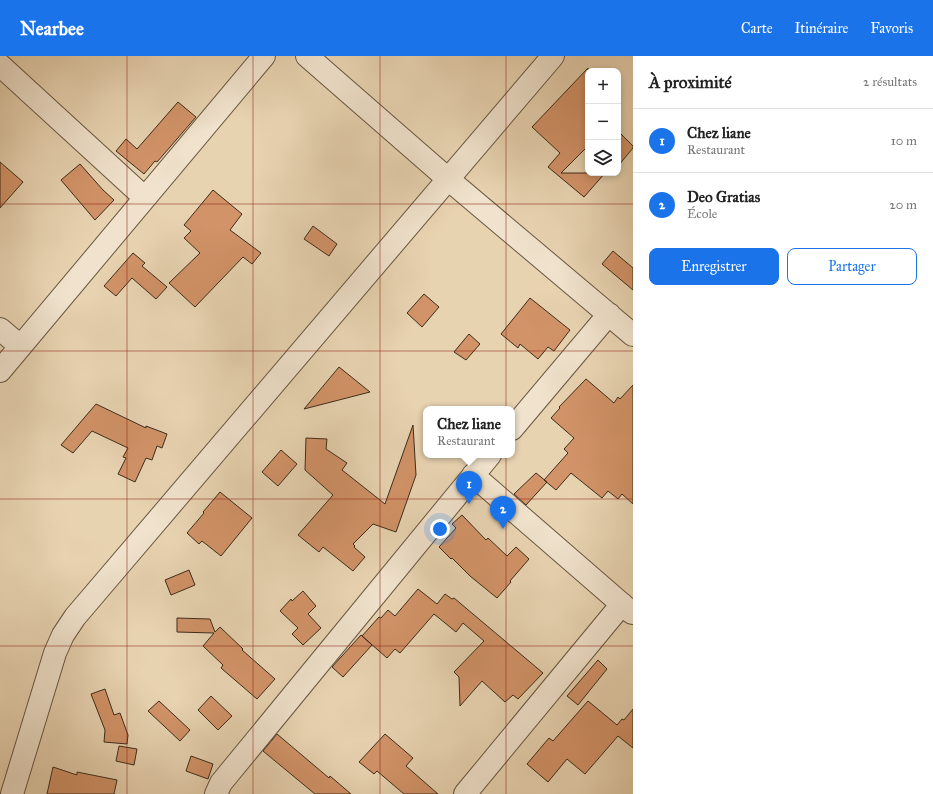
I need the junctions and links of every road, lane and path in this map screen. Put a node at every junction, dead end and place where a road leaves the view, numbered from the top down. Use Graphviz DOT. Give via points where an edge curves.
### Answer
graph roads {
  1 [pos="264,56"];
  2 [pos="307,56"];
  3 [pos="553,56"];
  4 [pos="0,65"];
  5 [pos="448,180"];
  6 [pos="144,198"];
  7 [pos="608,314"];
  8 [pos="0,329"];
  9 [pos="633,335"];
  10 [pos="20,346"];
  11 [pos="0,371"];
  12 [pos="515,425"];
  13 [pos="487,458"];
  14 [pos="473,475"];
  15 [pos="627,609"];
  16 [pos="12,794"];
  17 [pos="216,794"];
  18 [pos="465,794"];
  1 -- 6 [label="street"];
  2 -- 5 [label="street"];
  3 -- 5 [label="street"];
  4 -- 6 [label="street"];
  5 -- 7 [label="street"];
  5 -- 16 [label="street" via="75,617 55,653"];
  6 -- 10 [label="street"];
  7 -- 9 [label="street"];
  7 -- 12 [label="street"];
  8 -- 10 [label="street"];
  10 -- 11 [label="street"];
  13 -- 14 [label="street"];
  14 -- 15 [label="street"];
  14 -- 17 [label="street" via="221,783"];
  15 -- 18 [label="street"];
}
